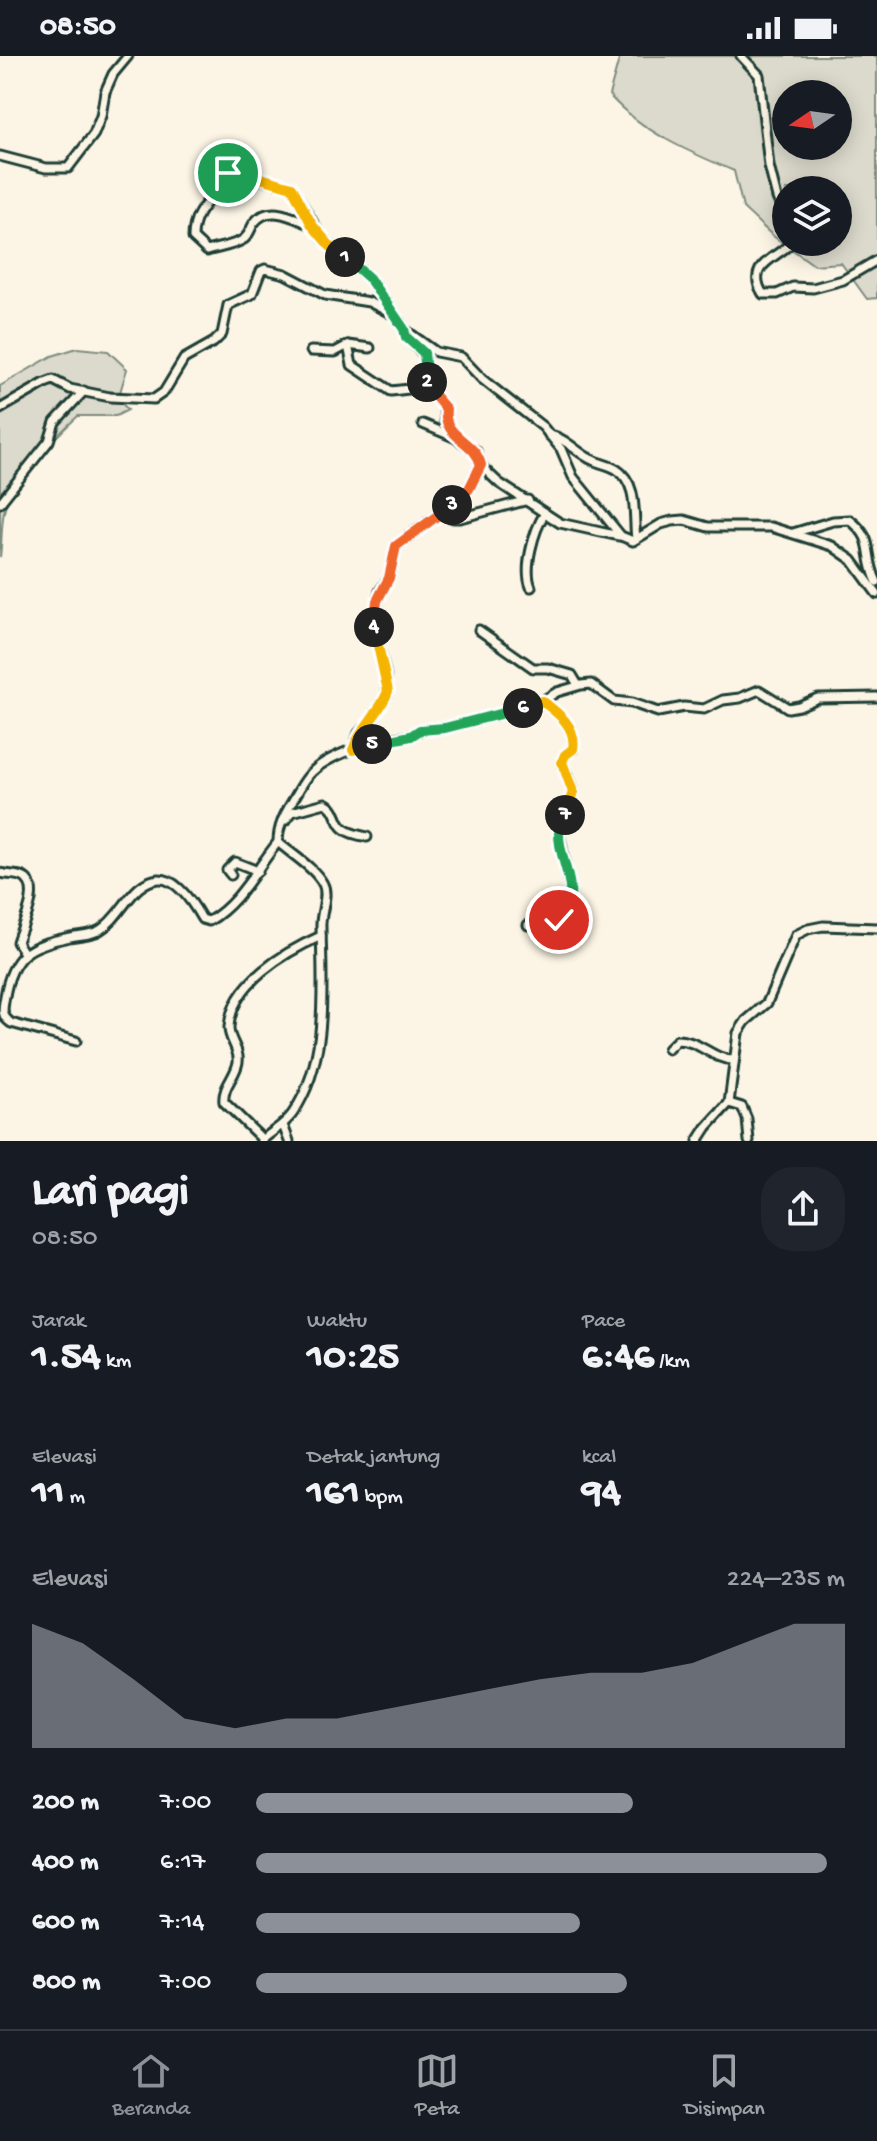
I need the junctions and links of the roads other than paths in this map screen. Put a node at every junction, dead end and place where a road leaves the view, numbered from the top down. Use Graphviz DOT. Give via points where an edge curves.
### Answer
graph roads {
  1 [pos="128,56"];
  2 [pos="741,56"];
  3 [pos="0,156"];
  4 [pos="218,157"];
  5 [pos="228,173"];
  6 [pos="772,178"];
  7 [pos="312,225"];
  8 [pos="775,256"];
  9 [pos="877,260"];
  10 [pos="392,314"];
  11 [pos="404,329"];
  12 [pos="348,345"];
  13 [pos="370,348"];
  14 [pos="311,351"];
  15 [pos="427,387"];
  16 [pos="84,391"];
  17 [pos="0,409"];
  18 [pos="423,424"];
  19 [pos="549,435"];
  20 [pos="456,438"];
  21 [pos="481,465"];
  22 [pos="528,500"];
  23 [pos="0,503"];
  24 [pos="440,513"];
  25 [pos="545,513"];
  26 [pos="793,533"];
  27 [pos="621,536"];
  28 [pos="636,539"];
  29 [pos="877,582"];
  30 [pos="531,587"];
  31 [pos="877,594"];
  32 [pos="479,630"];
  33 [pos="578,685"];
  34 [pos="877,697"];
  35 [pos="542,701"];
  36 [pos="353,750"];
  37 [pos="279,828"];
  38 [pos="367,837"];
  39 [pos="278,842"];
  40 [pos="258,871"];
  41 [pos="0,873"];
  42 [pos="231,875"];
  43 [pos="528,925"];
  44 [pos="877,928"];
  45 [pos="321,936"];
  46 [pos="24,953"];
  47 [pos="14,967"];
  48 [pos="0,974"];
  49 [pos="76,1041"];
  50 [pos="668,1049"];
  51 [pos="733,1060"];
  52 [pos="729,1103"];
  53 [pos="283,1125"];
  54 [pos="262,1140"];
  55 [pos="289,1141"];
  56 [pos="698,1141"];
  57 [pos="749,1141"];
  1 -- 3 [label="street" via="113,74 94,134 68,168"];
  2 -- 6 [label="street" via="759,75"];
  4 -- 5 [label="street"];
  5 -- 7 [label="street" via="292,187"];
  5 -- 7 [label="street" via="198,213 193,238 207,251 240,241 263,214 274,212"];
  7 -- 10 [label="street" via="369,278"];
  8 -- 9 [label="street" via="761,267 763,294 843,280"];
  10 -- 11 [label="street"];
  10 -- 16 [label="street" via="369,302 325,295 265,269 252,294 228,305 218,338 184,359 154,399"];
  11 -- 15 [label="street" via="425,356"];
  11 -- 19 [label="street" via="436,352 469,362"];
  12 -- 13 [label="street"];
  12 -- 14 [label="street" via="335,352"];
  12 -- 15 [label="street" via="352,365 391,391"];
  15 -- 20 [label="street" via="444,406 445,422"];
  16 -- 17 [label="street" via="50,381"];
  16 -- 23 [label="street" via="55,422 49,441"];
  18 -- 20 [label="street"];
  19 -- 27 [label="street" via="573,477"];
  19 -- 28 [label="street" via="622,474 632,494"];
  20 -- 21 [label="street" via="476,451"];
  21 -- 22 [label="street"];
  21 -- 24 [label="street" via="469,489"];
  22 -- 24 [label="street" via="460,518"];
  22 -- 25 [label="street"];
  24 -- 36 [label="street" via="393,553 373,623 387,695"];
  25 -- 27 [label="street" via="565,525"];
  25 -- 30 [label="street" via="534,533"];
  26 -- 28 [label="street" via="771,527 708,527 684,520 661,524"];
  26 -- 29 [label="street" via="850,520 872,543 870,566"];
  26 -- 31 [label="street" via="832,546 852,560"];
  27 -- 28 [label="street"];
  32 -- 33 [label="street" via="533,668 572,675"];
  33 -- 34 [label="street" via="591,684 614,701 658,712 704,709 759,690 788,708 825,697"];
  33 -- 35 [label="street"];
  35 -- 36 [label="street"];
  35 -- 43 [label="street" via="564,720 574,738 573,749 562,762 573,792 559,833 571,893 559,920"];
  36 -- 37 [label="street" via="310,774"];
  37 -- 38 [label="street" via="292,812 325,803 335,810 341,827"];
  37 -- 39 [label="street"];
  39 -- 40 [label="street"];
  39 -- 45 [label="street" via="323,884"];
  40 -- 42 [label="street" via="236,861 227,870"];
  40 -- 46 [label="street" via="209,921 175,884 159,879 140,887 100,930"];
  41 -- 46 [label="street" via="29,883 31,905 17,942"];
  44 -- 51 [label="street" via="823,926 799,932 767,1003 738,1033"];
  45 -- 53 [label="street" via="318,1044 303,1095"];
  45 -- 54 [label="street" via="287,951 240,993 231,1013 229,1035 238,1063 224,1102"];
  46 -- 47 [label="street"];
  47 -- 48 [label="street"];
  47 -- 49 [label="street" via="8,978 5,1019"];
  50 -- 51 [label="street" via="683,1040"];
  51 -- 52 [label="street"];
  52 -- 56 [label="street"];
  52 -- 57 [label="street" via="742,1107"];
  53 -- 54 [label="street"];
  53 -- 55 [label="street"];
}
